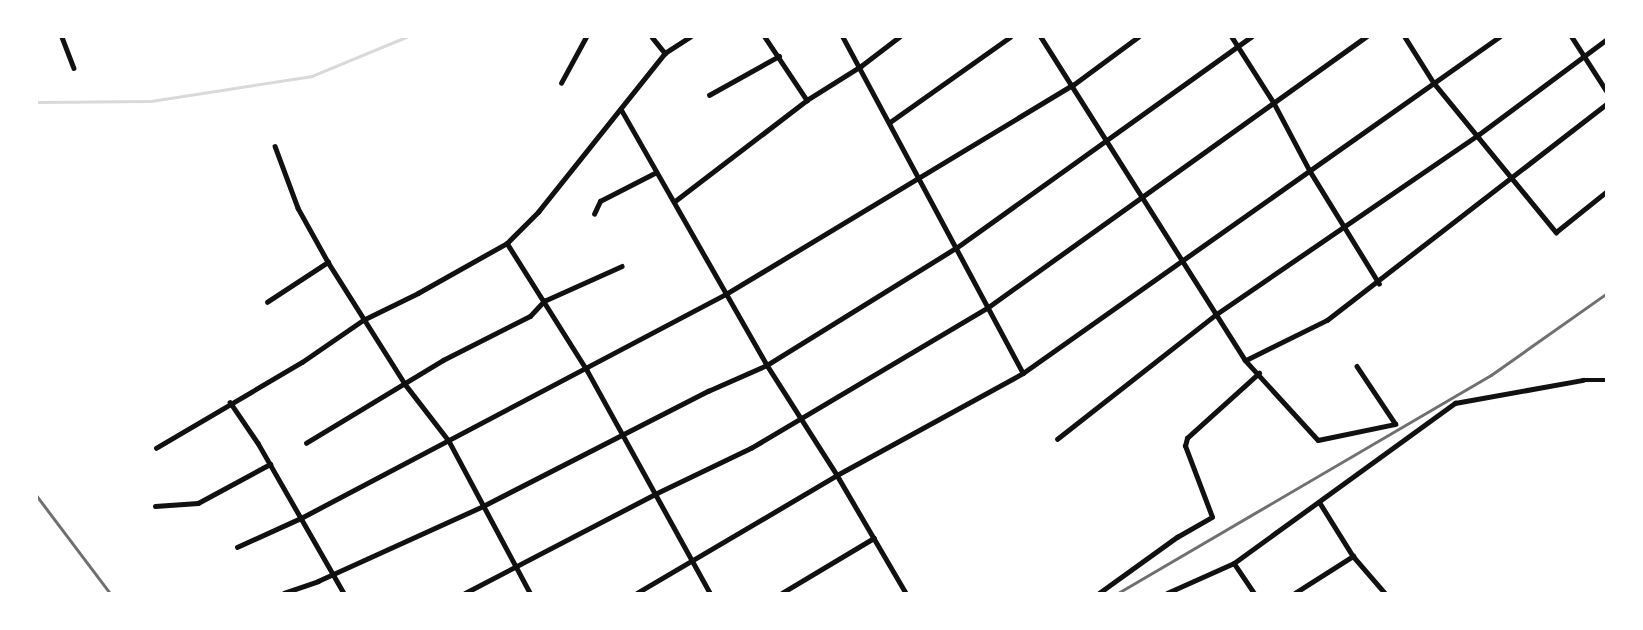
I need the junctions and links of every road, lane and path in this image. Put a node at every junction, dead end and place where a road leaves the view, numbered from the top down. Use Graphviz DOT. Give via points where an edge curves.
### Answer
graph roads {
  1 [pos="62,37"];
  2 [pos="586,37"];
  3 [pos="652,37"];
  4 [pos="691,37"];
  5 [pos="765,37"];
  6 [pos="843,37"];
  7 [pos="899,37"];
  8 [pos="1010,37"];
  9 [pos="1041,37"];
  10 [pos="1138,37"];
  11 [pos="1232,37"];
  12 [pos="1251,37"];
  13 [pos="1366,37"];
  14 [pos="1405,37"];
  15 [pos="1499,37"];
  16 [pos="1572,37"];
  17 [pos="1606,40"];
  18 [pos="1237,46"];
  19 [pos="666,53"];
  20 [pos="779,56"];
  21 [pos="1586,56"];
  22 [pos="861,66"];
  23 [pos="74,68"];
  24 [pos="561,83"];
  25 [pos="1434,83"];
  26 [pos="1073,85"];
  27 [pos="1606,90"];
  28 [pos="709,95"];
  29 [pos="807,100"];
  30 [pos="1274,103"];
  31 [pos="1606,104"];
  32 [pos="621,109"];
  33 [pos="890,121"];
  34 [pos="1478,135"];
  35 [pos="1107,138"];
  36 [pos="275,146"];
  37 [pos="1310,171"];
  38 [pos="655,173"];
  39 [pos="920,178"];
  40 [pos="1512,180"];
  41 [pos="1606,192"];
  42 [pos="1144,197"];
  43 [pos="674,201"];
  44 [pos="594,214"];
  45 [pos="1345,226"];
  46 [pos="507,243"];
  47 [pos="956,248"];
  48 [pos="1182,261"];
  49 [pos="327,262"];
  50 [pos="622,266"];
  51 [pos="1379,283"];
  52 [pos="726,294"];
  53 [pos="544,301"];
  54 [pos="267,302"];
  55 [pos="988,308"];
  56 [pos="1215,315"];
  57 [pos="363,320"];
  58 [pos="1245,360"];
  59 [pos="767,365"];
  60 [pos="1357,367"];
  61 [pos="587,370"];
  62 [pos="1023,373"];
  63 [pos="1259,373"];
  64 [pos="1606,380"];
  65 [pos="405,384"];
  66 [pos="230,402"];
  67 [pos="802,418"];
  68 [pos="623,433"];
  69 [pos="1057,439"];
  70 [pos="449,441"];
  71 [pos="306,443"];
  72 [pos="156,448"];
  73 [pos="270,464"];
  74 [pos="837,475"];
  75 [pos="657,493"];
  76 [pos="1320,503"];
  77 [pos="155,506"];
  78 [pos="483,506"];
  79 [pos="301,518"];
  80 [pos="874,538"];
  81 [pos="237,547"];
  82 [pos="1353,556"];
  83 [pos="691,561"];
  84 [pos="1234,563"];
  85 [pos="516,566"];
  86 [pos="333,574"];
  87 [pos="284,593"];
  88 [pos="344,593"];
  89 [pos="465,593"];
  90 [pos="530,593"];
  91 [pos="637,593"];
  92 [pos="710,593"];
  93 [pos="782,593"];
  94 [pos="906,593"];
  95 [pos="1099,593"];
  96 [pos="1167,593"];
  97 [pos="1254,593"];
  98 [pos="1295,593"];
  99 [pos="1385,593"];
  1 -- 23 [label="street"];
  2 -- 24 [label="street"];
  3 -- 19 [label="street"];
  4 -- 19 [label="street"];
  5 -- 20 [label="street"];
  6 -- 22 [label="street"];
  7 -- 22 [label="street"];
  8 -- 33 [label="street"];
  9 -- 26 [label="street"];
  10 -- 26 [label="street"];
  11 -- 18 [label="street"];
  12 -- 18 [label="street"];
  13 -- 30 [label="street"];
  14 -- 25 [label="street"];
  15 -- 25 [label="street"];
  16 -- 21 [label="street"];
  17 -- 21 [label="street"];
  18 -- 30 [label="street"];
  18 -- 35 [label="street"];
  19 -- 32 [label="street"];
  20 -- 28 [label="street"];
  20 -- 29 [label="street"];
  21 -- 27 [label="street"];
  21 -- 34 [label="street"];
  22 -- 29 [label="street"];
  22 -- 33 [label="street"];
  25 -- 34 [label="street"];
  25 -- 37 [label="street"];
  26 -- 35 [label="street"];
  26 -- 39 [label="street"];
  29 -- 43 [label="street"];
  30 -- 37 [label="street"];
  30 -- 42 [label="street"];
  31 -- 40 [label="street"];
  32 -- 38 [label="street"];
  32 -- 46 [label="street" via="538,212"];
  33 -- 39 [label="street"];
  34 -- 40 [label="street"];
  34 -- 45 [label="street"];
  35 -- 42 [label="street"];
  35 -- 47 [label="street"];
  36 -- 49 [label="street" via="298,208"];
  37 -- 45 [label="street"];
  37 -- 48 [label="street"];
  38 -- 43 [label="street"];
  38 -- 44 [label="street" via="600,201"];
  39 -- 47 [label="street"];
  39 -- 52 [label="street"];
  40 -- 41 [label="street" via="1556,232"];
  40 -- 51 [label="street"];
  42 -- 48 [label="street"];
  42 -- 55 [label="street"];
  43 -- 52 [label="street"];
  45 -- 51 [label="street"];
  45 -- 56 [label="street"];
  46 -- 53 [label="street"];
  46 -- 57 [label="street"];
  47 -- 55 [label="street"];
  47 -- 59 [label="street"];
  48 -- 56 [label="street"];
  48 -- 62 [label="street"];
  49 -- 54 [label="street"];
  49 -- 57 [label="street"];
  50 -- 53 [label="street"];
  51 -- 58 [label="street" via="1327,320"];
  52 -- 59 [label="street"];
  52 -- 61 [label="street"];
  53 -- 61 [label="street"];
  53 -- 65 [label="street" via="530,316"];
  55 -- 62 [label="street"];
  55 -- 67 [label="street"];
  56 -- 58 [label="street"];
  56 -- 69 [label="street"];
  57 -- 65 [label="street"];
  57 -- 66 [label="street" via="302,362"];
  58 -- 63 [label="street"];
  59 -- 67 [label="street"];
  59 -- 68 [label="street"];
  60 -- 63 [label="street" via="1395,424 1318,440"];
  61 -- 68 [label="street"];
  61 -- 70 [label="street"];
  62 -- 74 [label="street"];
  63 -- 95 [label="street" via="1187,438 1185,446 1212,517"];
  64 -- 76 [label="street" via="1455,403"];
  65 -- 70 [label="street"];
  65 -- 71 [label="street"];
  66 -- 72 [label="street"];
  66 -- 73 [label="street"];
  67 -- 74 [label="street"];
  67 -- 75 [label="street"];
  68 -- 75 [label="street"];
  68 -- 78 [label="street"];
  70 -- 78 [label="street"];
  70 -- 79 [label="street"];
  73 -- 77 [label="street" via="198,503"];
  73 -- 79 [label="street"];
  74 -- 80 [label="street"];
  74 -- 83 [label="street"];
  75 -- 83 [label="street"];
  75 -- 85 [label="street"];
  76 -- 82 [label="street"];
  76 -- 84 [label="street"];
  78 -- 85 [label="street"];
  78 -- 86 [label="street"];
  79 -- 81 [label="street"];
  79 -- 86 [label="street"];
  80 -- 93 [label="street"];
  80 -- 94 [label="street"];
  82 -- 98 [label="street"];
  82 -- 99 [label="street"];
  83 -- 91 [label="street"];
  83 -- 92 [label="street"];
  84 -- 96 [label="street"];
  84 -- 97 [label="street"];
  85 -- 89 [label="street"];
  85 -- 90 [label="street"];
  86 -- 87 [label="street"];
  86 -- 88 [label="street"];
}
